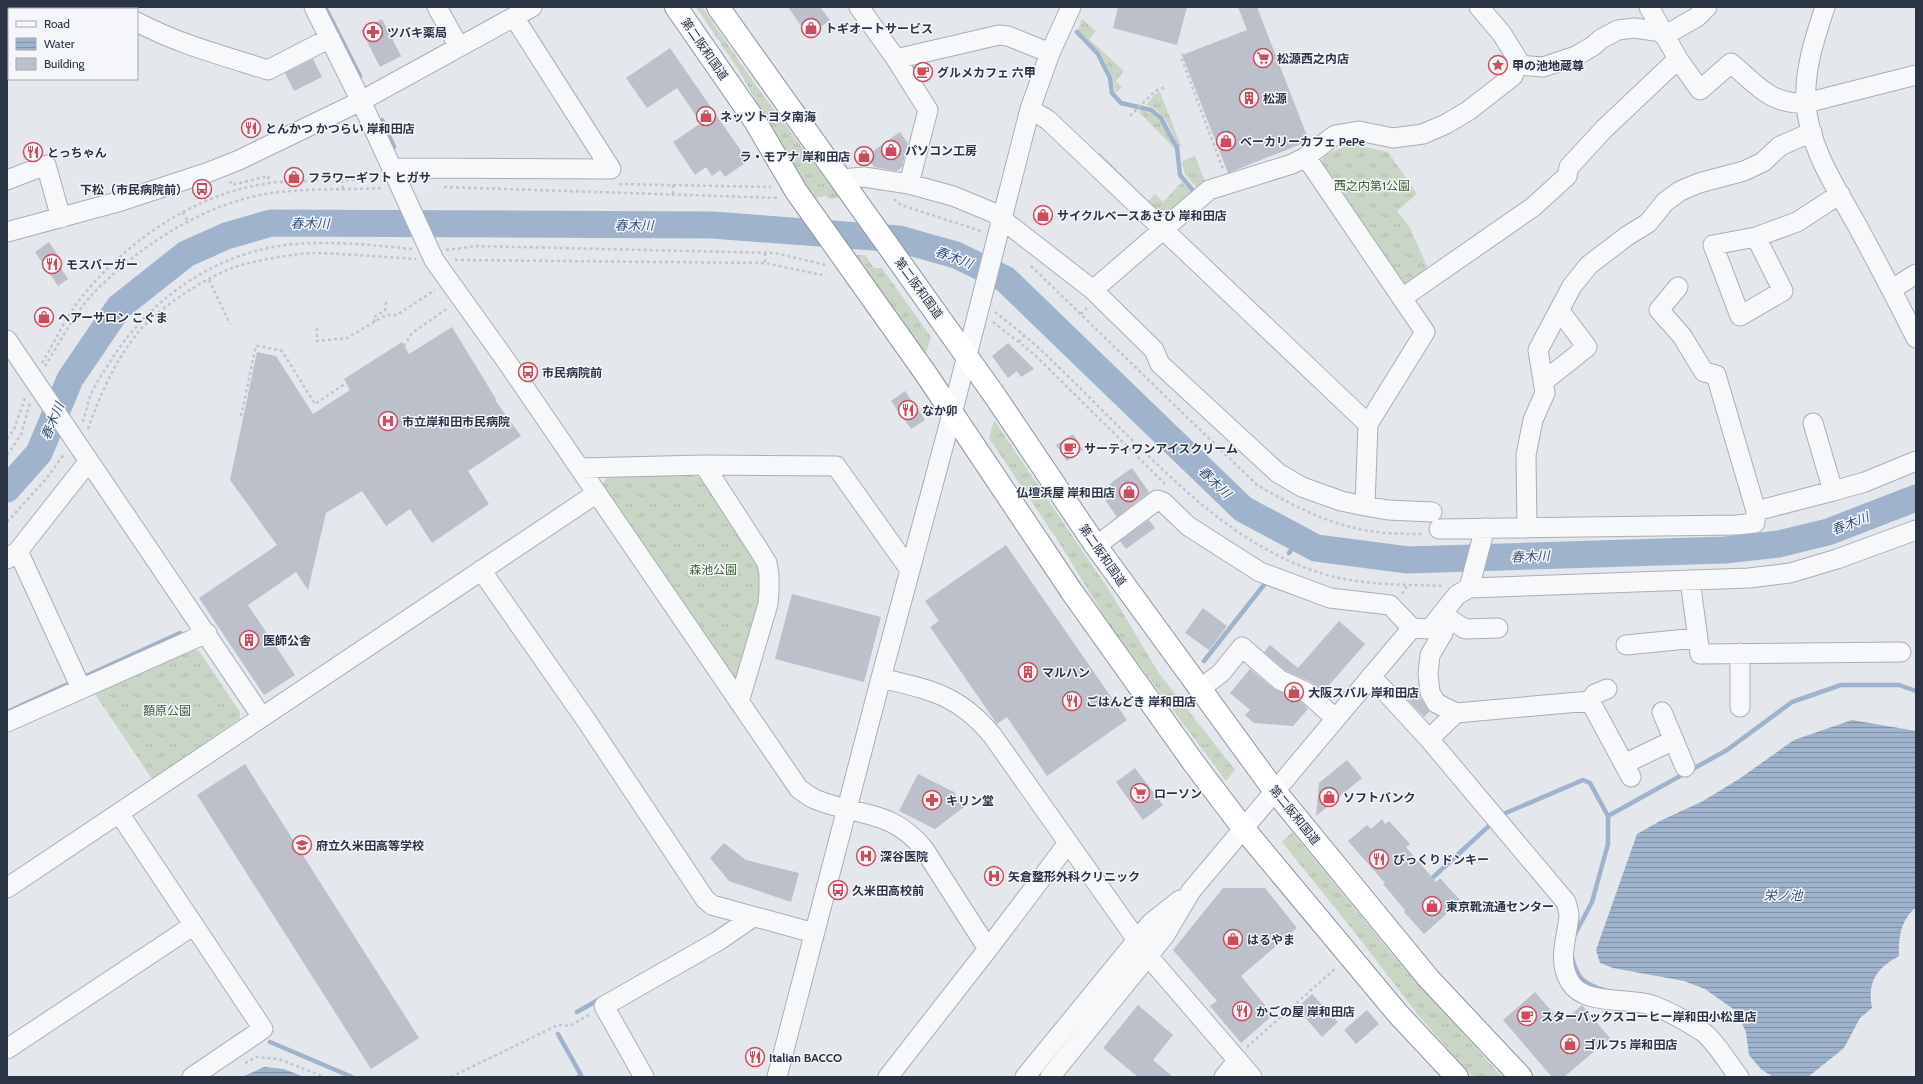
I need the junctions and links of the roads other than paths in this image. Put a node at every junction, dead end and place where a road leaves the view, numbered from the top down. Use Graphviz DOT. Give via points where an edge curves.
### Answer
graph roads {
  1 [pos="314,7"];
  2 [pos="437,7"];
  3 [pos="532,7"];
  4 [pos="676,7"];
  5 [pos="718,7"];
  6 [pos="859,7"];
  7 [pos="1071,7"];
  8 [pos="1479,7"];
  9 [pos="1649,7"];
  10 [pos="1707,7"];
  11 [pos="1825,7"];
  12 [pos="514,17"];
  13 [pos="138,23"];
  14 [pos="1663,34"];
  15 [pos="330,38"];
  16 [pos="459,48"];
  17 [pos="1050,53"];
  18 [pos="896,59"];
  19 [pos="1678,59"];
  20 [pos="1516,65"];
  21 [pos="1916,75"];
  22 [pos="361,101"];
  23 [pos="1806,103"];
  24 [pos="1030,110"];
  25 [pos="1812,132"];
  26 [pos="1306,157"];
  27 [pos="840,179"];
  28 [pos="7,180"];
  29 [pos="398,182"];
  30 [pos="909,184"];
  31 [pos="1840,194"];
  32 [pos="61,218"];
  33 [pos="1002,219"];
  34 [pos="8,230"];
  35 [pos="1164,230"];
  36 [pos="1756,237"];
  37 [pos="1916,274"];
  38 [pos="1678,287"];
  39 [pos="1892,289"];
  40 [pos="1093,290"];
  41 [pos="1402,298"];
  42 [pos="1559,310"];
  43 [pos="1916,338"];
  44 [pos="7,340"];
  45 [pos="966,356"];
  46 [pos="1543,382"];
  47 [pos="952,414"];
  48 [pos="1813,422"];
  49 [pos="1368,424"];
  50 [pos="78,445"];
  51 [pos="1916,461"];
  52 [pos="704,465"];
  53 [pos="580,468"];
  54 [pos="1833,491"];
  55 [pos="597,493"];
  56 [pos="1365,506"];
  57 [pos="1756,511"];
  58 [pos="1527,528"];
  59 [pos="1916,530"];
  60 [pos="1484,533"];
  61 [pos="1096,546"];
  62 [pos="13,555"];
  63 [pos="481,570"];
  64 [pos="910,570"];
  65 [pos="1690,580"];
  66 [pos="1470,584"];
  67 [pos="1443,615"];
  68 [pos="1412,628"];
  69 [pos="1498,628"];
  70 [pos="207,633"];
  71 [pos="1697,638"];
  72 [pos="1626,645"];
  73 [pos="1901,652"];
  74 [pos="1740,653"];
  75 [pos="1371,676"];
  76 [pos="881,678"];
  77 [pos="81,688"];
  78 [pos="1200,689"];
  79 [pos="1607,689"];
  80 [pos="1590,701"];
  81 [pos="739,702"];
  82 [pos="1740,707"];
  83 [pos="1662,712"];
  84 [pos="1456,713"];
  85 [pos="262,717"];
  86 [pos="1335,718"];
  87 [pos="7,722"];
  88 [pos="1429,739"];
  89 [pos="1674,740"];
  90 [pos="1685,767"];
  91 [pos="1274,790"];
  92 [pos="847,808"];
  93 [pos="119,813"];
  94 [pos="1243,828"];
  95 [pos="1068,843"];
  96 [pos="7,888"];
  97 [pos="1191,891"];
  98 [pos="753,916"];
  99 [pos="194,925"];
  100 [pos="814,933"];
  101 [pos="1137,940"];
  102 [pos="988,949"];
  103 [pos="1148,956"];
  104 [pos="7,1049"];
  105 [pos="1238,1060"];
  106 [pos="192,1077"];
  107 [pos="644,1077"];
  108 [pos="777,1077"];
  109 [pos="888,1077"];
  110 [pos="1025,1077"];
  111 [pos="1050,1077"];
  112 [pos="1224,1077"];
  113 [pos="1252,1077"];
  114 [pos="1457,1077"];
  115 [pos="1521,1077"];
  116 [pos="1739,1077"];
  1 -- 15 [label="street"];
  2 -- 16 [label="street"];
  3 -- 12 [label="street"];
  4 -- 47 [label="highway, 第二阪和国道" via="755,121 788,194 836,264"];
  5 -- 27 [label="highway, 第二阪和国道"];
  6 -- 18 [label="street"];
  7 -- 17 [label="street"];
  8 -- 20 [label="street" via="1502,34 1518,60"];
  9 -- 14 [label="street"];
  10 -- 14 [label="street" via="1697,16"];
  11 -- 23 [label="street" via="1806,73"];
  12 -- 16 [label="street"];
  12 -- 29 [label="street" via="611,170"];
  13 -- 15 [label="street" via="200,49 268,70"];
  14 -- 19 [label="street"];
  14 -- 20 [label="street" via="1634,28 1618,30 1569,58 1543,67"];
  15 -- 22 [label="street"];
  16 -- 22 [label="street"];
  17 -- 18 [label="street" via="1008,36 999,36"];
  17 -- 24 [label="street"];
  18 -- 30 [label="street" via="928,110"];
  19 -- 23 [label="street" via="1700,90 1731,63 1771,97 1794,104"];
  19 -- 41 [label="street" via="1604,129 1569,167 1567,176 1533,208"];
  20 -- 26 [label="street" via="1513,76 1468,111 1446,124 1423,134 1393,138 1359,131 1335,134"];
  21 -- 23 [label="street"];
  22 -- 29 [label="street"];
  22 -- 32 [label="street" via="274,144 209,172"];
  23 -- 25 [label="street"];
  24 -- 33 [label="street"];
  24 -- 35 [label="street" via="1048,120"];
  25 -- 31 [label="street" via="1829,176"];
  25 -- 42 [label="street" via="1780,146 1763,162 1744,171 1680,191 1665,202 1648,223 1626,236 1589,265 1572,286"];
  26 -- 35 [label="street" via="1292,164 1209,190"];
  26 -- 41 [label="street"];
  27 -- 30 [label="street" via="864,177"];
  27 -- 45 [label="highway, 第二阪和国道"];
  28 -- 32 [label="street" via="46,165"];
  29 -- 53 [label="street" via="430,252"];
  30 -- 33 [label="street" via="953,196 994,213"];
  31 -- 36 [label="street" via="1797,222"];
  31 -- 39 [label="street"];
  32 -- 34 [label="street"];
  33 -- 40 [label="street"];
  33 -- 45 [label="street" via="990,237 985,303"];
  35 -- 40 [label="street"];
  35 -- 49 [label="street"];
  37 -- 39 [label="street"];
  38 -- 57 [label="street" via="1659,310 1682,336 1704,372 1716,375"];
  39 -- 43 [label="street"];
  40 -- 56 [label="street" via="1154,350 1160,364 1278,473 1302,487 1341,501"];
  41 -- 49 [label="street" via="1425,332"];
  42 -- 46 [label="street" via="1538,350"];
  42 -- 46 [label="street" via="1587,346"];
  44 -- 50 [label="street"];
  45 -- 47 [label="street"];
  45 -- 61 [label="highway, 第二阪和国道"];
  46 -- 58 [label="street" via="1545,393 1533,420 1526,456"];
  47 -- 64 [label="street"];
  47 -- 94 [label="highway, 第二阪和国道" via="1072,592"];
  48 -- 54 [label="street"];
  49 -- 56 [label="street"];
  50 -- 62 [label="street"];
  50 -- 70 [label="street"];
  51 -- 54 [label="street" via="1865,482"];
  52 -- 53 [label="street"];
  52 -- 64 [label="street" via="836,466"];
  52 -- 81 [label="street" via="767,563 769,575 768,604"];
  53 -- 55 [label="street"];
  54 -- 57 [label="street"];
  55 -- 63 [label="street"];
  55 -- 81 [label="street"];
  56 -- 60 [label="street"];
  57 -- 58 [label="street" via="1755,523 1737,525"];
  58 -- 60 [label="street"];
  59 -- 65 [label="street" via="1790,573 1749,578"];
  60 -- 66 [label="street"];
  61 -- 68 [label="street" via="1157,500 1163,502 1188,526 1260,572 1330,598 1390,605"];
  61 -- 78 [label="highway, 第二阪和国道"];
  62 -- 77 [label="street"];
  63 -- 85 [label="street"];
  63 -- 98 [label="street" via="586,720 705,899 712,905"];
  64 -- 76 [label="street"];
  65 -- 66 [label="street"];
  65 -- 71 [label="street"];
  66 -- 67 [label="street" via="1457,595"];
  67 -- 68 [label="street" via="1430,629"];
  67 -- 69 [label="street" via="1465,629"];
  67 -- 84 [label="street" via="1443,633 1430,655 1430,692 1436,703"];
  68 -- 75 [label="street"];
  70 -- 77 [label="street"];
  70 -- 85 [label="street"];
  71 -- 72 [label="street"];
  71 -- 74 [label="street" via="1700,654"];
  73 -- 74 [label="street"];
  74 -- 82 [label="street"];
  75 -- 86 [label="street"];
  75 -- 88 [label="street"];
  76 -- 92 [label="street"];
  76 -- 95 [label="street" via="946,696 980,721"];
  77 -- 87 [label="street"];
  78 -- 86 [label="street" via="1221,673 1242,647 1280,680 1306,692"];
  78 -- 91 [label="highway, 第二阪和国道"];
  79 -- 80 [label="street" via="1595,694"];
  80 -- 84 [label="street"];
  80 -- 89 [label="street" via="1628,771"];
  81 -- 92 [label="street" via="799,789 817,800"];
  83 -- 89 [label="street"];
  84 -- 88 [label="street"];
  85 -- 93 [label="street"];
  86 -- 91 [label="street"];
  88 -- 116 [label="street" via="1566,902 1569,915 1564,967 1570,983 1581,993 1596,998 1652,1006 1702,1031"];
  89 -- 90 [label="street"];
  91 -- 94 [label="street"];
  91 -- 115 [label="highway, 第二阪和国道" via="1429,979"];
  92 -- 100 [label="street"];
  92 -- 102 [label="street" via="886,820 914,837"];
  93 -- 96 [label="street"];
  93 -- 99 [label="street"];
  94 -- 97 [label="street"];
  94 -- 114 [label="highway, 第二阪和国道" via="1398,1014"];
  95 -- 101 [label="street"];
  95 -- 102 [label="street"];
  97 -- 101 [label="street" via="1151,923"];
  97 -- 103 [label="street" via="1165,935"];
  98 -- 100 [label="street"];
  98 -- 107 [label="street" via="718,941 604,1006"];
  99 -- 104 [label="street"];
  99 -- 106 [label="street" via="263,1029"];
  100 -- 108 [label="street"];
  101 -- 110 [label="street"];
  102 -- 109 [label="street"];
  103 -- 105 [label="street"];
  103 -- 111 [label="street"];
  105 -- 112 [label="street"];
  105 -- 113 [label="street"];
}
